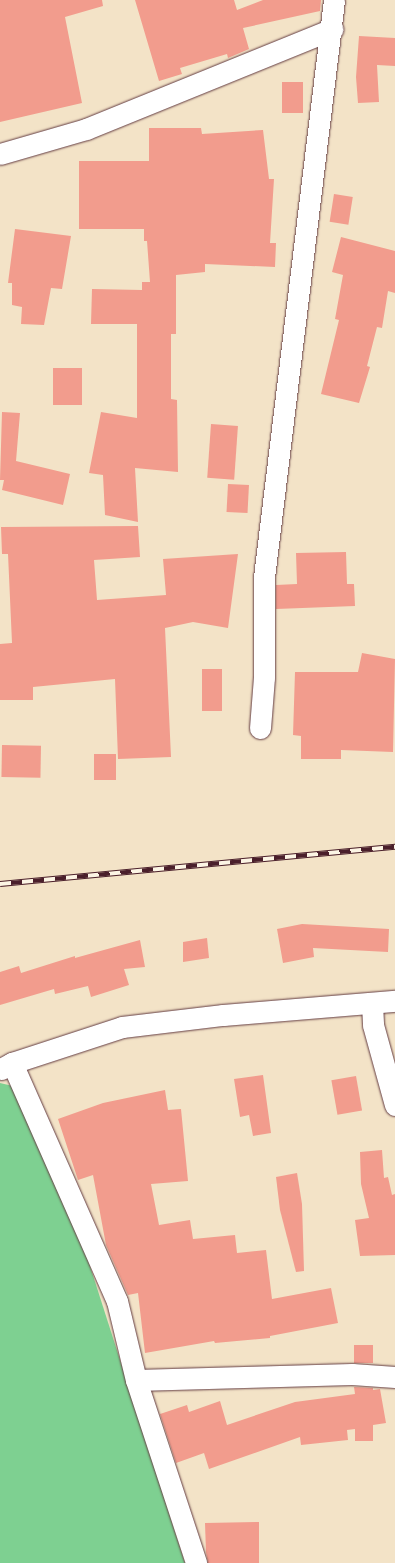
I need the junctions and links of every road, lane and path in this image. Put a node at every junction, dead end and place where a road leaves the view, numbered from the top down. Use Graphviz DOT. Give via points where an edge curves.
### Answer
graph roads {
  1 [pos="334,0"];
  2 [pos="332,29"];
  3 [pos="0,154"];
  4 [pos="260,728"];
  5 [pos="395,1001"];
  6 [pos="372,1004"];
  7 [pos="6,1066"];
  8 [pos="395,1105"];
  9 [pos="395,1377"];
  10 [pos="136,1380"];
  11 [pos="196,1563"];
  1 -- 2 [label="street"];
  2 -- 3 [label="street" via="86,129"];
  2 -- 4 [label="street" via="264,577 264,677"];
  5 -- 6 [label="street"];
  6 -- 7 [label="street" via="158,1021 114,1030"];
  6 -- 8 [label="street" via="373,1025"];
  7 -- 10 [label="street" via="117,1301"];
  9 -- 10 [label="street" via="352,1374"];
  10 -- 11 [label="street"];
}
